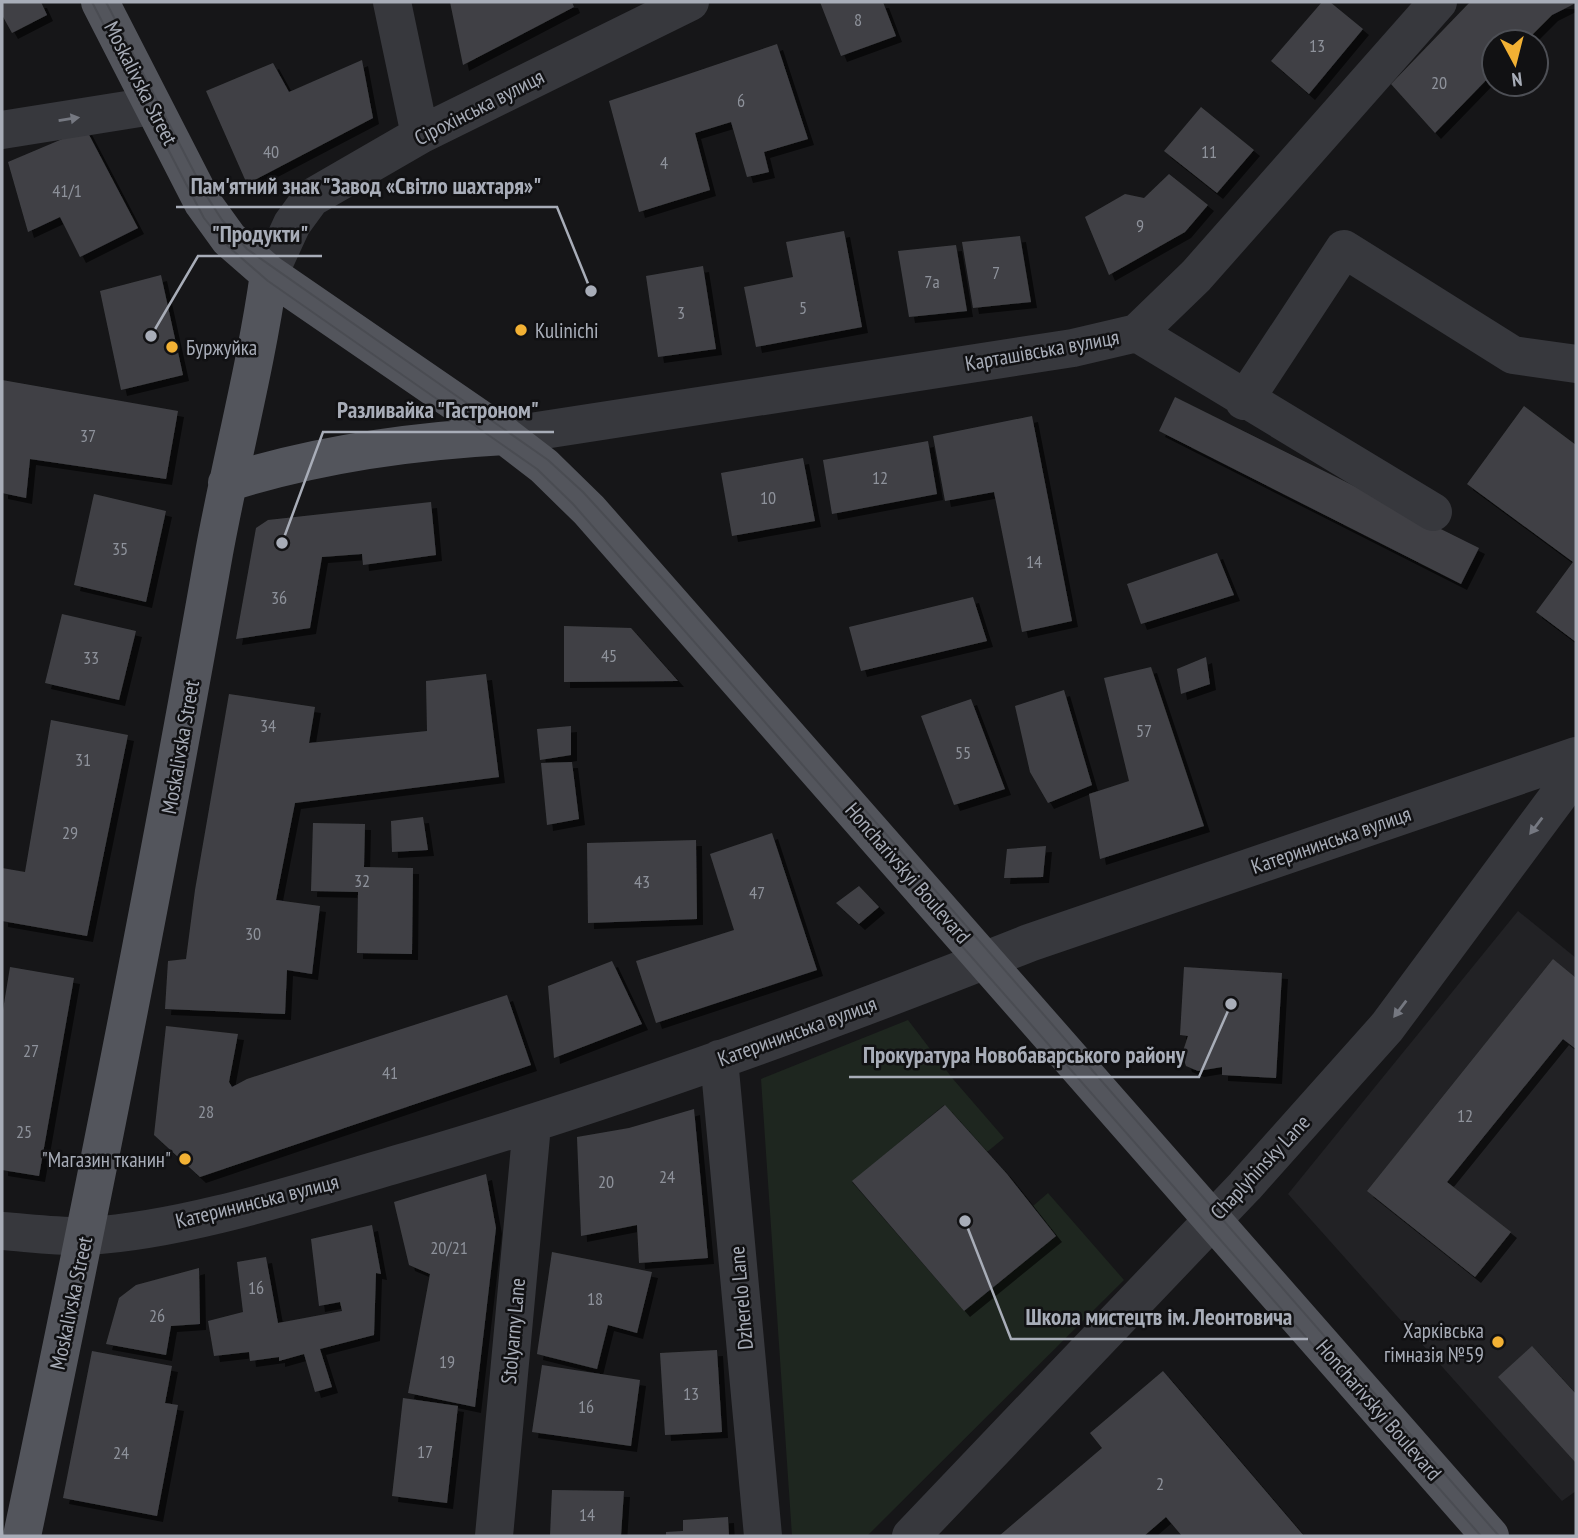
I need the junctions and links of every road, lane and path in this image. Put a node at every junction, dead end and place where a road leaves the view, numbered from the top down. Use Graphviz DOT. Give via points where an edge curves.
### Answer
graph roads {
  1 [pos="100,2"];
  2 [pos="392,2"];
  3 [pos="690,2"];
  4 [pos="1438,2"];
  5 [pos="152,106"];
  6 [pos="2,130"];
  7 [pos="420,135"];
  8 [pos="269,274"];
  9 [pos="1137,333"];
  10 [pos="1576,364"];
  11 [pos="1244,401"];
  12 [pos="505,436"];
  13 [pos="227,483"];
  14 [pos="1433,512"];
  15 [pos="1576,756"];
  16 [pos="1576,772"];
  17 [pos="985,962"];
  18 [pos="719,1059"];
  19 [pos="532,1125"];
  20 [pos="1213,1219"];
  21 [pos="2,1231"];
  22 [pos="86,1236"];
  23 [pos="22,1536"];
  24 [pos="494,1536"];
  25 [pos="764,1536"];
  26 [pos="911,1536"];
  27 [pos="1490,1536"];
  1 -- 5 [label="main road, Moskalivska Street"];
  2 -- 7 [label="street"];
  3 -- 7 [label="street, Сірохінська вулиця"];
  4 -- 9 [label="street, Карташівська вулиця" via="1196,276"];
  6 -- 5 [label="street, one-way"];
  5 -- 8 [label="main road, Moskalivska Street" via="214,221 240,251"];
  7 -- 8 [label="street, Сірохінська вулиця" via="311,198 292,224"];
  8 -- 12 [label="main road, Honcharivskyi Boulevard"];
  8 -- 13 [label="main road, Moskalivska Street"];
  9 -- 11 [label="street"];
  9 -- 12 [label="street, Карташівська вулиця" via="1073,348"];
  10 -- 11 [label="street" via="1513,355 1344,249"];
  11 -- 14 [label="street"];
  12 -- 13 [label="main road" via="331,456"];
  12 -- 17 [label="main road, Honcharivskyi Boulevard" via="589,510"];
  13 -- 22 [label="main road, Moskalivska Street" via="160,860"];
  15 -- 17 [label="street, Катерининська вулиця"];
  16 -- 20 [label="street, Chaplyhinsky Lane, one-way" via="1387,1027"];
  17 -- 18 [label="street, Катерининська вулиця"];
  17 -- 20 [label="main road, Honcharivskyi Boulevard"];
  18 -- 19 [label="street, Катерининська вулиця"];
  18 -- 25 [label="street, Dzherelo Lane"];
  19 -- 22 [label="street, Катерининська вулиця" via="216,1213"];
  19 -- 24 [label="street, Stolyarny Lane"];
  20 -- 26 [label="street, Chaplyhinsky Lane"];
  20 -- 27 [label="main road, Honcharivskyi Boulevard"];
  21 -- 22 [label="street, Катерининська вулиця"];
  22 -- 23 [label="main road, Moskalivska Street"];
}
